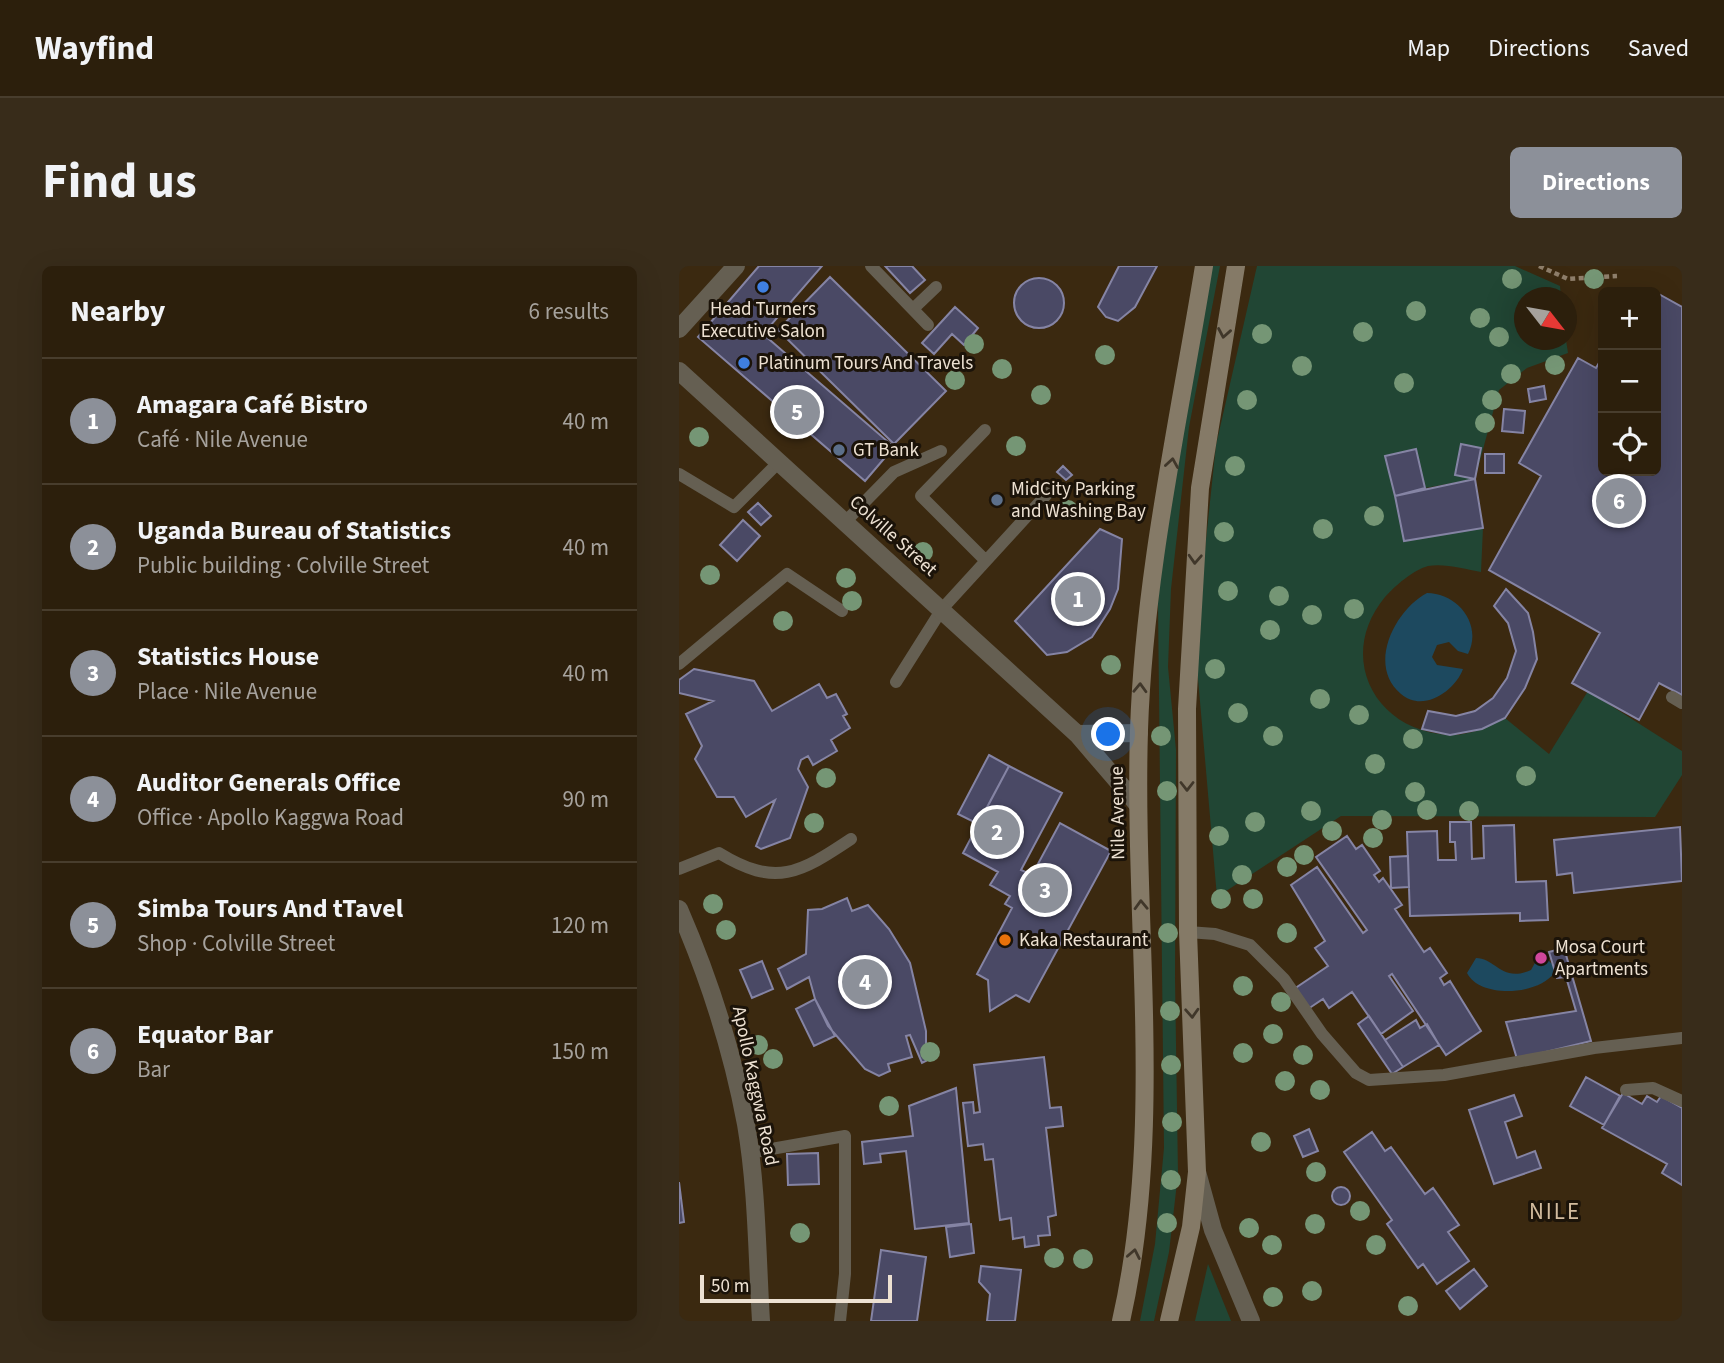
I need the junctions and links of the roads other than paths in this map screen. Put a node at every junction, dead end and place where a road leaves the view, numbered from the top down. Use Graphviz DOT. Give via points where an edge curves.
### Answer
graph roads {
  1 [pos="736,266"];
  2 [pos="871,266"];
  3 [pos="1204,266"];
  4 [pos="1235,266"];
  5 [pos="936,287"];
  6 [pos="913,309"];
  7 [pos="928,325"];
  8 [pos="679,329"];
  9 [pos="679,371"];
  10 [pos="985,430"];
  11 [pos="941,451"];
  12 [pos="779,462"];
  13 [pos="679,474"];
  14 [pos="1048,494"];
  15 [pos="845,522"];
  16 [pos="986,561"];
  17 [pos="941,609"];
  18 [pos="842,611"];
  19 [pos="679,664"];
  20 [pos="896,682"];
  21 [pos="1139,733"];
  22 [pos="1077,734"];
  23 [pos="1138,805"];
  24 [pos="851,839"];
  25 [pos="679,869"];
  26 [pos="679,909"];
  27 [pos="1188,932"];
  28 [pos="1682,1038"];
  29 [pos="1626,1090"];
  30 [pos="1682,1101"];
  31 [pos="749,1153"];
  32 [pos="1197,1172"];
  33 [pos="761,1321"];
  34 [pos="840,1321"];
  35 [pos="1121,1321"];
  36 [pos="1170,1321"];
  37 [pos="1251,1321"];
  1 -- 8 [label="street"];
  2 -- 6 [label="lane"];
  21 -- 3 [label="main road, Nile Avenue, one-way" via="1142,645"];
  4 -- 27 [label="main road, one-way" via="1199,488 1187,709"];
  5 -- 6 [label="lane"];
  6 -- 7 [label="lane"];
  9 -- 12 [label="street, Colville Street"];
  10 -- 16 [label="lane" via="921,496"];
  11 -- 15 [label="lane" via="894,472"];
  12 -- 13 [label="lane" via="734,507"];
  12 -- 15 [label="street, Colville Street"];
  14 -- 16 [label="lane"];
  15 -- 17 [label="street, Colville Street"];
  16 -- 17 [label="lane"];
  17 -- 20 [label="lane"];
  17 -- 22 [label="street, Colville Street"];
  18 -- 19 [label="lane" via="787,574"];
  21 -- 22 [label="street"];
  21 -- 23 [label="main road, Nile Avenue"];
  22 -- 23 [label="street, Colville Street"];
  35 -- 23 [label="main road, Nile Avenue, one-way" via="1136,1242 1143,1160"];
  24 -- 25 [label="lane" via="795,871 759,872 719,853"];
  26 -- 31 [label="street, Apollo Kaggwa Road" via="715,1000"];
  27 -- 28 [label="lane" via="1215,934 1250,945 1284,979 1356,1073 1369,1080 1444,1075 1594,1048"];
  27 -- 32 [label="main road, one-way"];
  29 -- 30 [label="lane" via="1653,1088"];
  31 -- 33 [label="street, Apollo Kaggwa Road"];
  31 -- 34 [label="lane" via="845,1136 845,1274"];
  32 -- 36 [label="main road" via="1191,1227"];
  32 -- 37 [label="street" via="1213,1230"];
}
